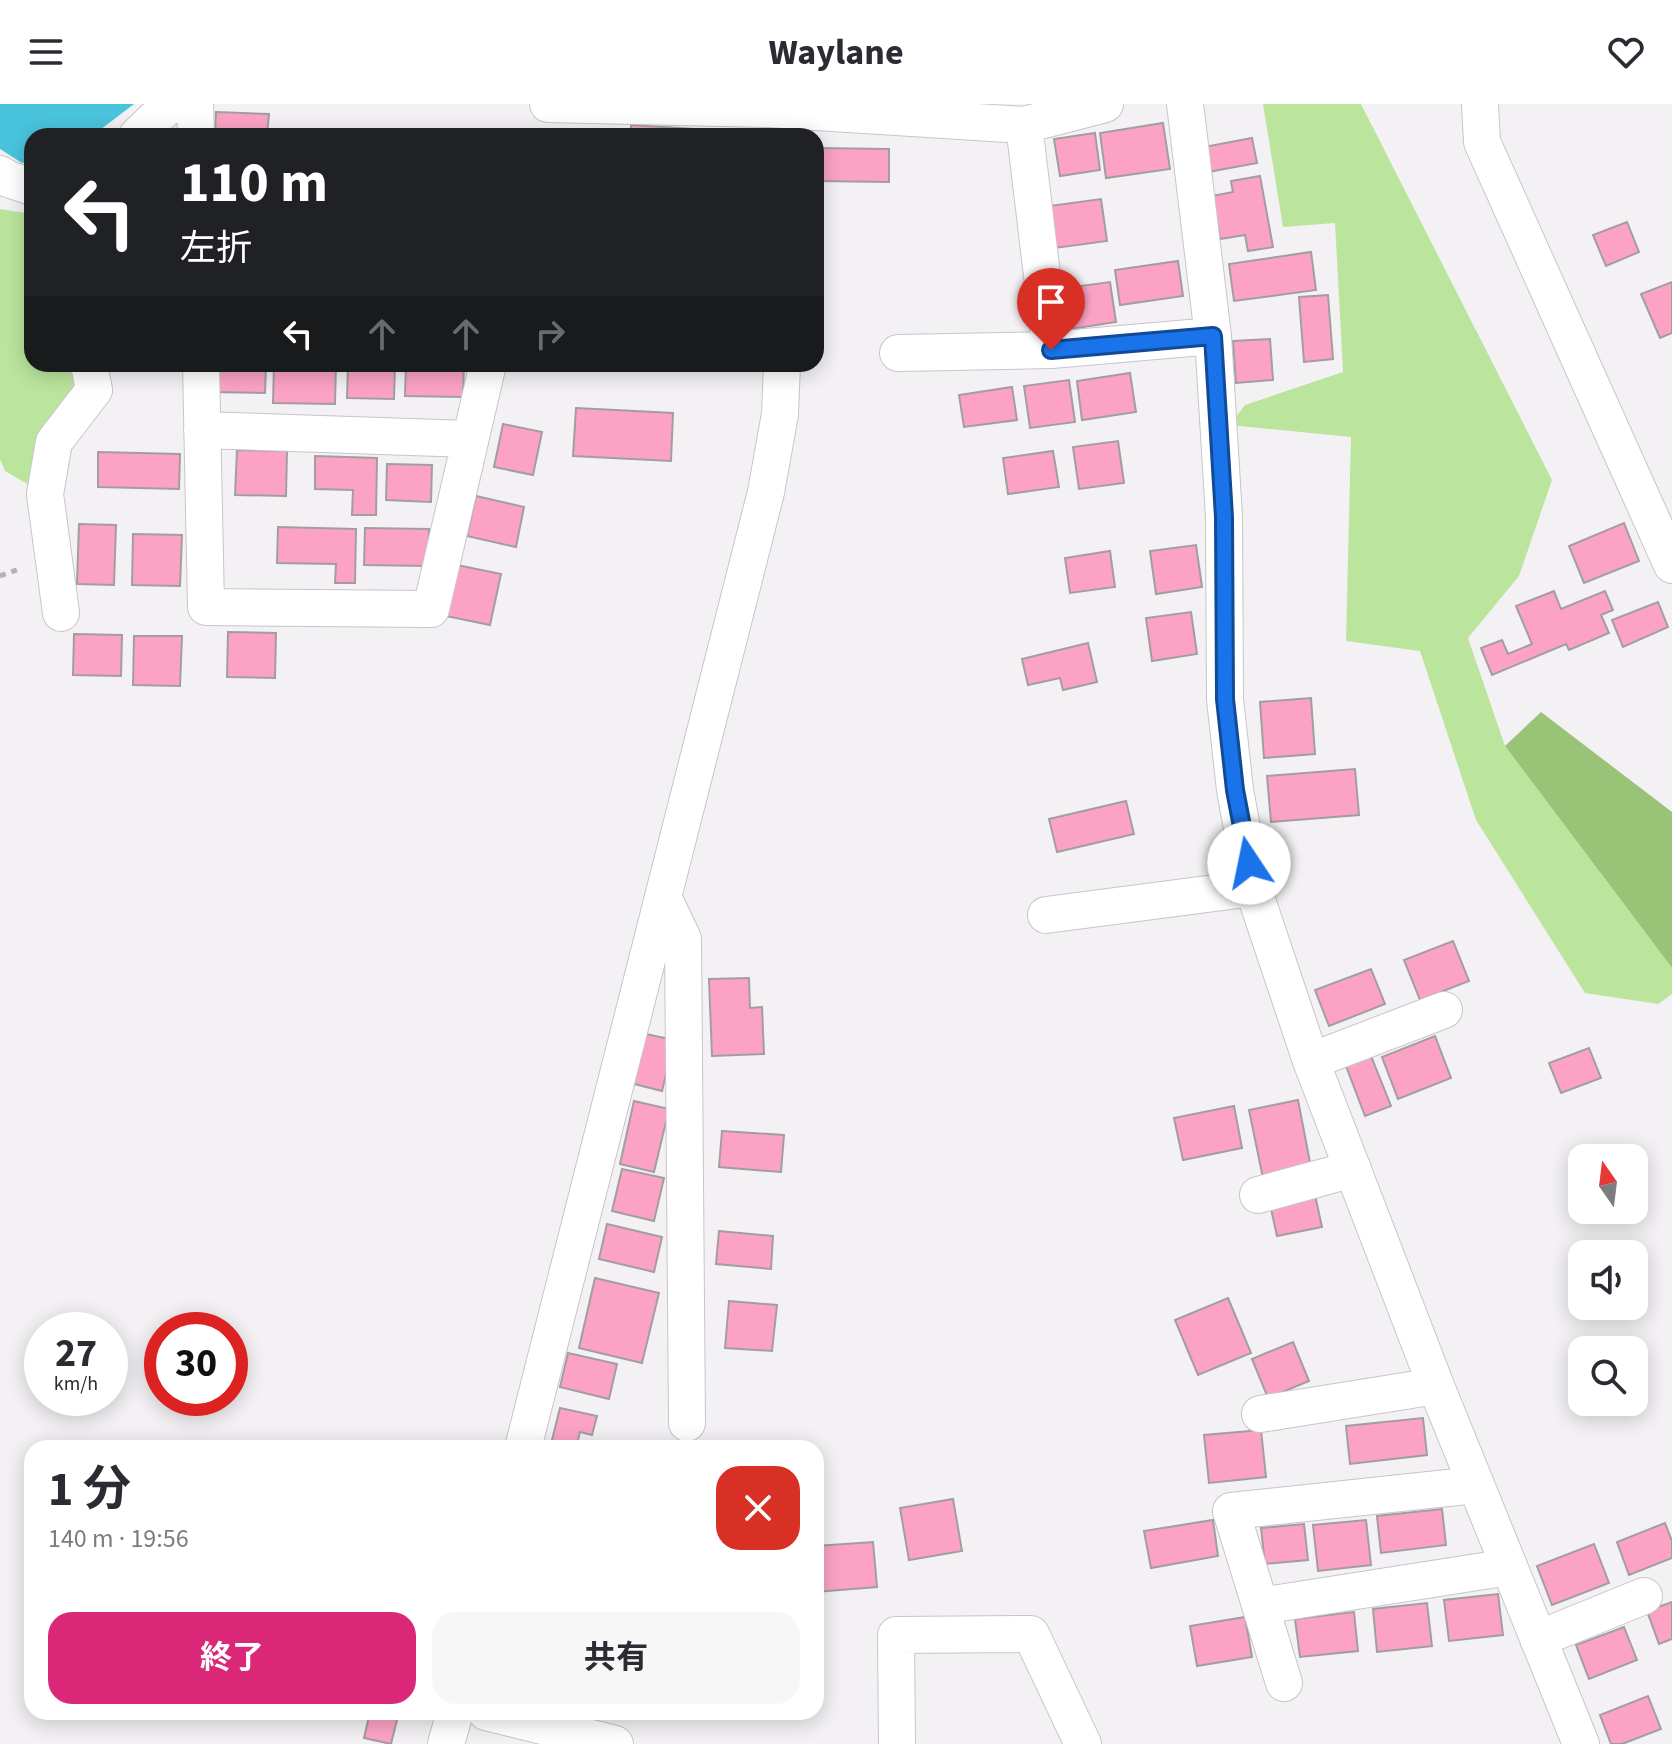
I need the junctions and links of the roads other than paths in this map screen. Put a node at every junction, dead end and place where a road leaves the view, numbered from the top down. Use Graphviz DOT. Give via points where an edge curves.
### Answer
graph roads {
  1 [pos="175,104"];
  2 [pos="195,104"];
  3 [pos="548,104"];
  4 [pos="1105,104"];
  5 [pos="1185,104"];
  6 [pos="1480,104"];
  7 [pos="770,116"];
  8 [pos="1024,125"];
  9 [pos="145,128"];
  10 [pos="196,128"];
  11 [pos="543,128"];
  12 [pos="0,174"];
  13 [pos="24,184"];
  14 [pos="1213,336"];
  15 [pos="1051,350"];
  16 [pos="898,353"];
  17 [pos="91,372"];
  18 [pos="201,372"];
  19 [pos="486,372"];
  20 [pos="782,372"];
  21 [pos="202,430"];
  22 [pos="470,439"];
  23 [pos="1672,565"];
  24 [pos="61,613"];
  25 [pos="1253,888"];
  26 [pos="663,897"];
  27 [pos="1046,915"];
  28 [pos="1444,1010"];
  29 [pos="1311,1061"];
  30 [pos="1353,1169"];
  31 [pos="1258,1195"];
  32 [pos="1436,1386"];
  33 [pos="1260,1414"];
  34 [pos="687,1423"];
  35 [pos="525,1440"];
  36 [pos="1476,1485"];
  37 [pos="1509,1567"];
  38 [pos="1644,1596"];
  39 [pos="1261,1606"];
  40 [pos="1538,1639"];
  41 [pos="1284,1683"];
  42 [pos="453,1720"];
  43 [pos="518,1720"];
  44 [pos="446,1744"];
  45 [pos="615,1744"];
  46 [pos="897,1744"];
  47 [pos="1083,1744"];
  48 [pos="1581,1744"];
  1 -- 9 [label="street"];
  2 -- 10 [label="street"];
  3 -- 7 [label="street"];
  3 -- 11 [label="street"];
  4 -- 8 [label="street"];
  5 -- 14 [label="street"];
  6 -- 23 [label="street" via="1482,142"];
  7 -- 8 [label="street"];
  8 -- 15 [label="street"];
  12 -- 13 [label="street"];
  14 -- 15 [label="street"];
  14 -- 25 [label="street" via="1224,517 1225,699"];
  15 -- 16 [label="street"];
  17 -- 24 [label="street" via="94,390 54,442 45,494"];
  18 -- 21 [label="street"];
  19 -- 22 [label="street"];
  20 -- 26 [label="street" via="766,492"];
  21 -- 22 [label="street"];
  21 -- 22 [label="street" via="206,607 431,609"];
  25 -- 27 [label="street"];
  25 -- 29 [label="street"];
  26 -- 34 [label="street" via="683,939"];
  26 -- 35 [label="street"];
  28 -- 29 [label="street"];
  29 -- 30 [label="street"];
  30 -- 31 [label="street"];
  30 -- 32 [label="street"];
  32 -- 33 [label="street"];
  32 -- 36 [label="street"];
  36 -- 37 [label="street"];
  36 -- 39 [label="street" via="1231,1511"];
  37 -- 39 [label="street"];
  37 -- 40 [label="street"];
  38 -- 40 [label="street"];
  39 -- 41 [label="street"];
  40 -- 48 [label="street"];
  42 -- 44 [label="street"];
  43 -- 45 [label="street"];
  46 -- 47 [label="street" via="896,1635 1031,1634"];
}
